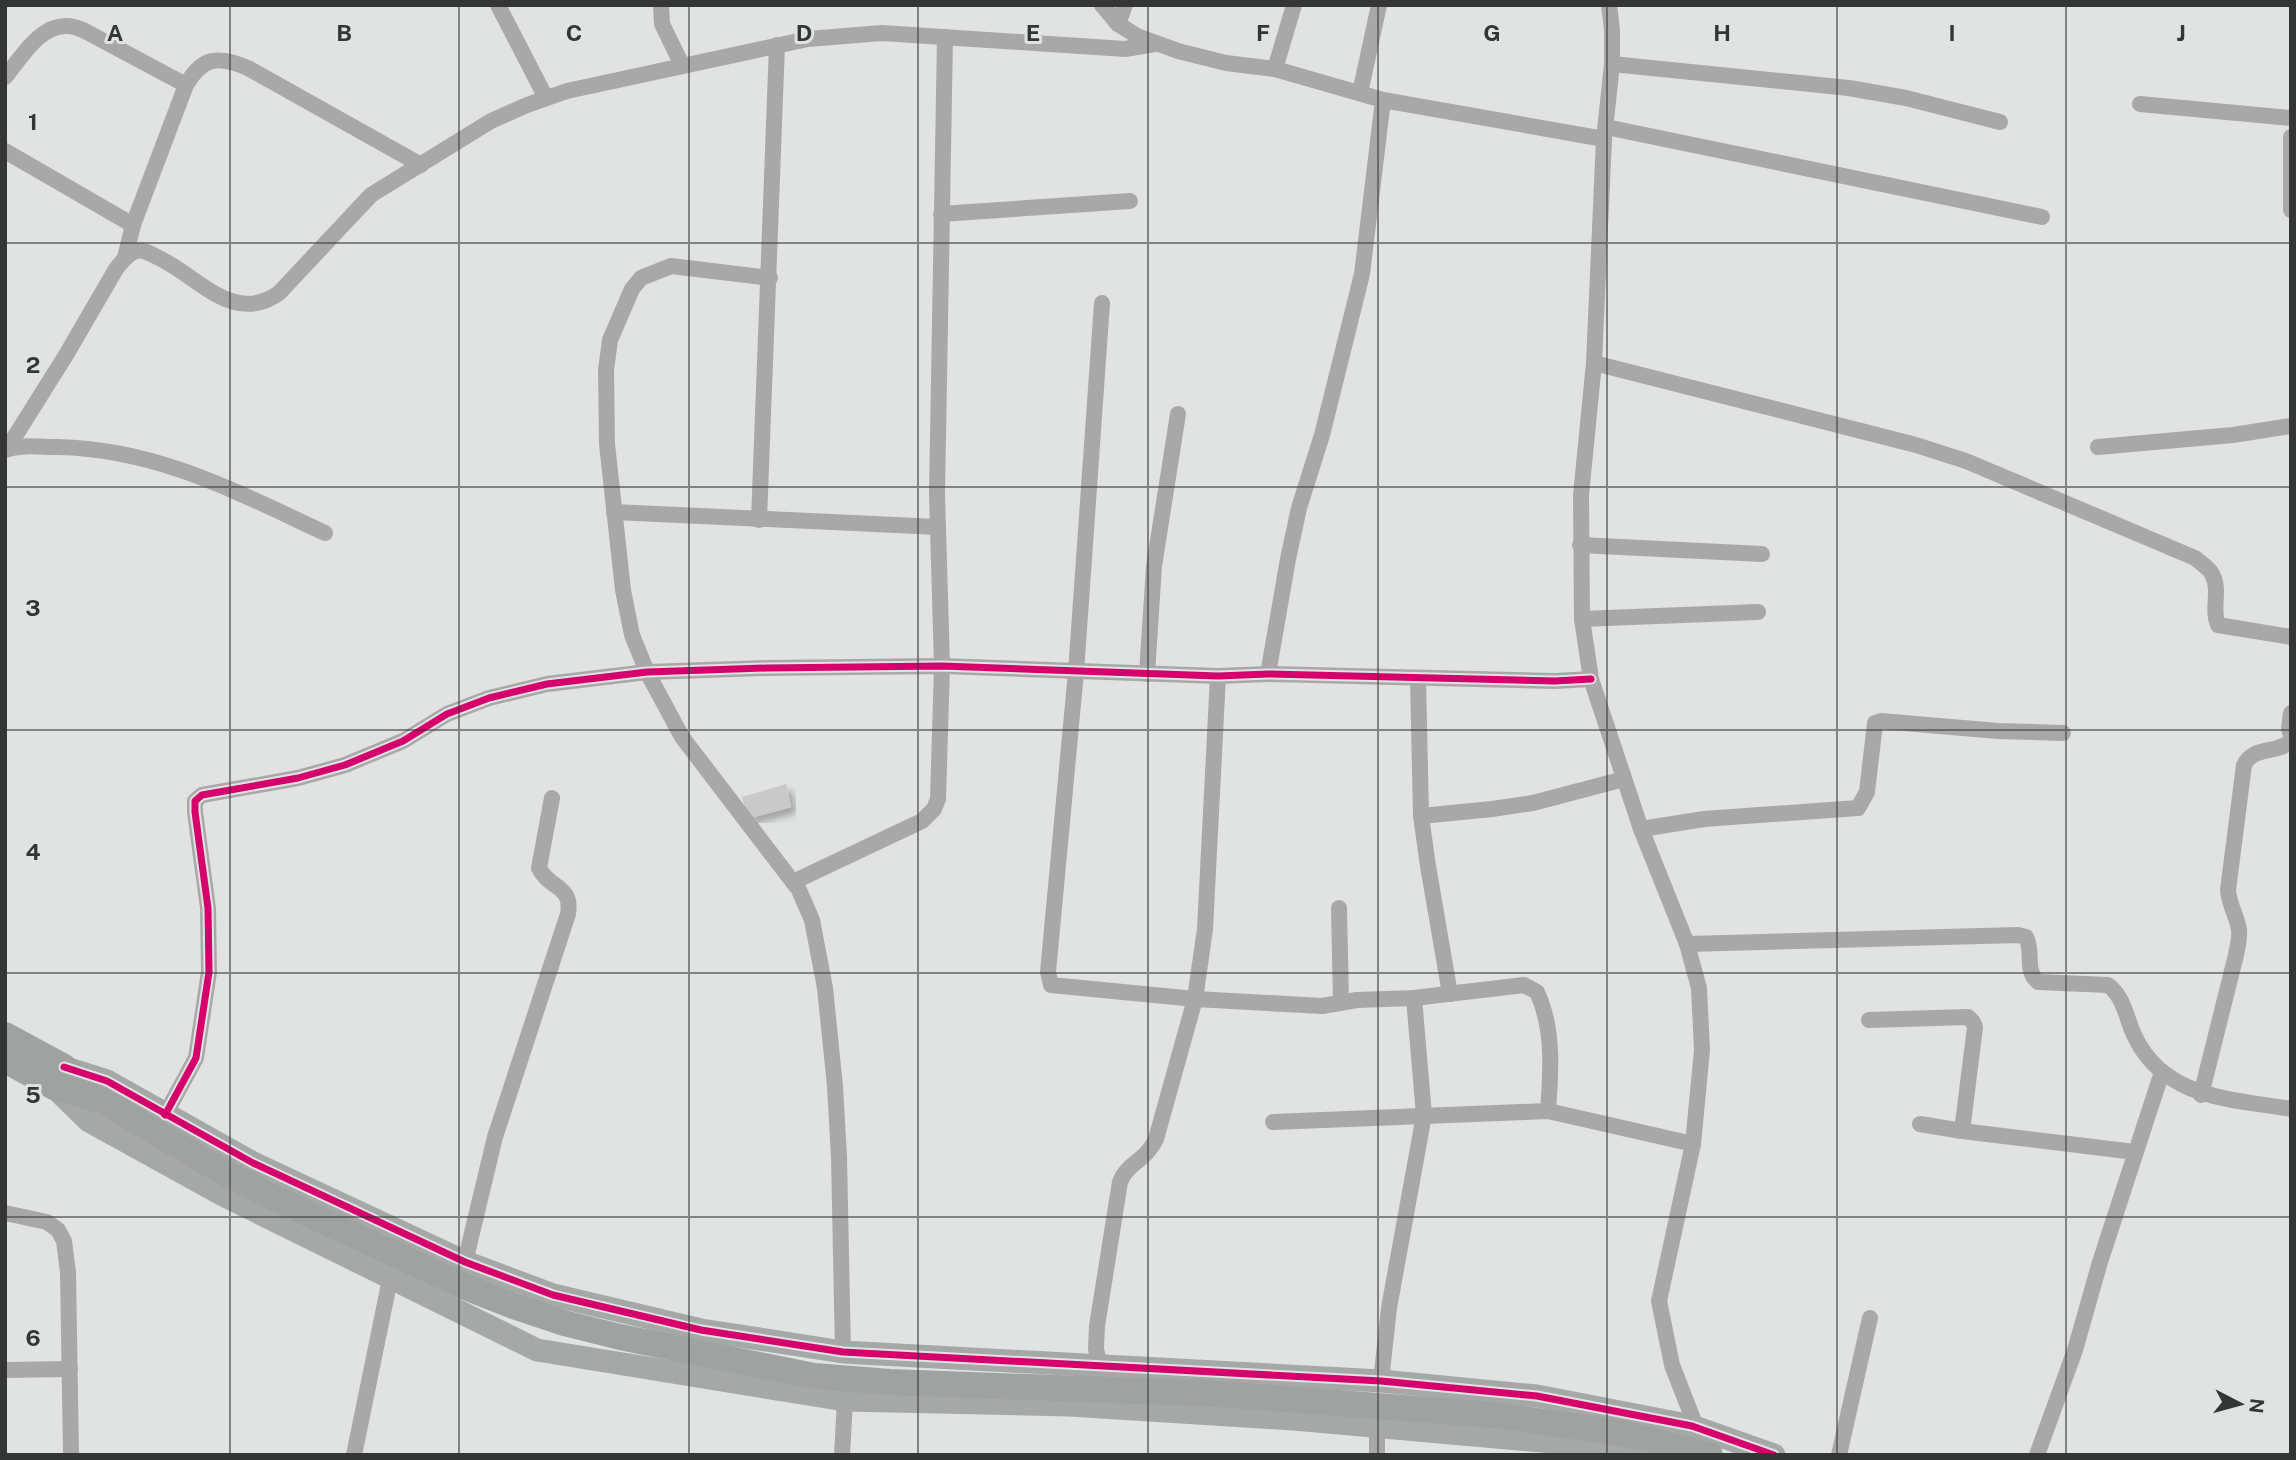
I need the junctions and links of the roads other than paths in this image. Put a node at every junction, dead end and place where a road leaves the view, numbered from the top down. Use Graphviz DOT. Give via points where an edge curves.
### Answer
graph roads {
  1 [pos="498,5"];
  2 [pos="662,5"];
  3 [pos="1102,5"];
  4 [pos="1125,5"];
  5 [pos="1294,5"];
  6 [pos="1379,5"];
  7 [pos="1609,5"];
  8 [pos="1118,23"];
  9 [pos="945,37"];
  10 [pos="1155,44"];
  11 [pos="777,46"];
  12 [pos="1612,64"];
  13 [pos="682,65"];
  14 [pos="1275,69"];
  15 [pos="5,77"];
  16 [pos="186,85"];
  17 [pos="1360,93"];
  18 [pos="547,97"];
  19 [pos="1383,100"];
  20 [pos="2140,104"];
  21 [pos="2291,118"];
  22 [pos="2000,122"];
  23 [pos="1605,133"];
  24 [pos="2291,137"];
  25 [pos="5,151"];
  26 [pos="421,164"];
  27 [pos="1130,201"];
  28 [pos="2291,210"];
  29 [pos="941,214"];
  30 [pos="2042,217"];
  31 [pos="133,225"];
  32 [pos="125,258"];
  33 [pos="770,278"];
  34 [pos="1102,303"];
  35 [pos="1594,363"];
  36 [pos="1178,414"];
  37 [pos="2291,426"];
  38 [pos="2098,447"];
  39 [pos="6,449"];
  40 [pos="614,513"];
  41 [pos="760,520"];
  42 [pos="938,527"];
  43 [pos="325,533"];
  44 [pos="1580,545"];
  45 [pos="1762,554"];
  46 [pos="1758,612"];
  47 [pos="1582,620"];
  48 [pos="2291,636"];
  49 [pos="942,666"];
  50 [pos="1076,672"];
  51 [pos="646,673"];
  52 [pos="1147,674"];
  53 [pos="1268,674"];
  54 [pos="1218,676"];
  55 [pos="1418,678"];
  56 [pos="1591,679"];
  57 [pos="2291,713"];
  58 [pos="2063,733"];
  59 [pos="2291,735"];
  60 [pos="2291,741"];
  61 [pos="1625,779"];
  62 [pos="552,798"];
  63 [pos="1421,816"];
  64 [pos="1642,829"];
  65 [pos="793,882"];
  66 [pos="1339,908"];
  67 [pos="1688,944"];
  68 [pos="1450,994"];
  69 [pos="1414,998"];
  70 [pos="1195,999"];
  71 [pos="1341,1003"];
  72 [pos="1869,1020"];
  73 [pos="5,1035"];
  74 [pos="5,1060"];
  75 [pos="2162,1072"];
  76 [pos="59,1077"];
  77 [pos="2201,1094"];
  78 [pos="2291,1109"];
  79 [pos="1548,1111"];
  80 [pos="164,1115"];
  81 [pos="1424,1115"];
  82 [pos="1273,1122"];
  83 [pos="1920,1124"];
  84 [pos="1962,1131"];
  85 [pos="1693,1144"];
  86 [pos="2135,1152"];
  87 [pos="5,1213"];
  88 [pos="465,1262"];
  89 [pos="390,1279"];
  90 [pos="584,1302"];
  91 [pos="1870,1318"];
  92 [pos="842,1352"];
  93 [pos="573,1356"];
  94 [pos="1100,1367"];
  95 [pos="70,1369"];
  96 [pos="5,1370"];
  97 [pos="1381,1381"];
  98 [pos="845,1401"];
  99 [pos="1377,1425"];
  100 [pos="1692,1426"];
  101 [pos="1597,1450"];
  102 [pos="71,1455"];
  103 [pos="354,1455"];
  104 [pos="842,1455"];
  105 [pos="1377,1455"];
  106 [pos="1636,1455"];
  107 [pos="1685,1455"];
  108 [pos="1710,1455"];
  109 [pos="1774,1455"];
  110 [pos="1839,1455"];
  111 [pos="2037,1455"];
  1 -- 18 [label="street"];
  2 -- 13 [label="street" via="662,24"];
  3 -- 8 [label="street"];
  4 -- 8 [label="street"];
  5 -- 14 [label="street"];
  6 -- 17 [label="street"];
  7 -- 12 [label="street"];
  8 -- 10 [label="street"];
  9 -- 10 [label="street" via="1125,49"];
  9 -- 11 [label="street" via="843,35"];
  9 -- 29 [label="street"];
  10 -- 14 [label="street" via="1226,63"];
  11 -- 13 [label="street"];
  11 -- 33 [label="street"];
  12 -- 22 [label="street" via="1849,88"];
  12 -- 23 [label="street"];
  13 -- 18 [label="street"];
  14 -- 17 [label="street"];
  15 -- 16 [label="street" via="49,29 68,26"];
  16 -- 26 [label="street" via="196,68 213,60 229,60"];
  16 -- 31 [label="street"];
  17 -- 19 [label="street"];
  18 -- 26 [label="street" via="491,121"];
  19 -- 23 [label="street"];
  19 -- 53 [label="street" via="1362,274 1299,508"];
  20 -- 21 [label="street"];
  23 -- 30 [label="street"];
  23 -- 35 [label="street"];
  24 -- 28 [label="street"];
  25 -- 31 [label="street"];
  26 -- 32 [label="street" via="371,195 267,301 232,302 148,253 135,251"];
  27 -- 29 [label="street"];
  29 -- 42 [label="street"];
  31 -- 32 [label="street"];
  32 -- 39 [label="street"];
  33 -- 40 [label="street" via="671,265 641,278 632,289 610,340 606,370"];
  33 -- 41 [label="street"];
  34 -- 50 [label="street"];
  35 -- 44 [label="street"];
  35 -- 48 [label="street" via="1966,461 2195,558 2212,572 2218,625"];
  36 -- 52 [label="street" via="1154,566"];
  37 -- 38 [label="street"];
  39 -- 43 [label="street" via="99,449 163,463"];
  40 -- 41 [label="street"];
  40 -- 51 [label="street" via="627,612"];
  41 -- 42 [label="street"];
  42 -- 49 [label="street"];
  44 -- 45 [label="street"];
  44 -- 47 [label="street"];
  46 -- 47 [label="street"];
  47 -- 56 [label="street"];
  49 -- 50 [label="street"];
  49 -- 51 [label="street"];
  49 -- 65 [label="street" via="940,784 934,809 922,821"];
  50 -- 52 [label="street"];
  50 -- 70 [label="street" via="1049,980 1056,987"];
  51 -- 65 [label="street" via="682,737"];
  51 -- 80 [label="street" via="547,684 489,698 345,765 197,798 209,918 209,972 196,1058"];
  52 -- 54 [label="street"];
  53 -- 54 [label="street"];
  53 -- 55 [label="street"];
  54 -- 70 [label="street" via="1209,887"];
  55 -- 56 [label="street"];
  55 -- 63 [label="street"];
  56 -- 61 [label="street"];
  57 -- 59 [label="street"];
  58 -- 64 [label="street" via="1881,721 1875,723 1867,792 1858,808 1704,819"];
  60 -- 77 [label="street" via="2283,748 2248,756 2244,765 2228,890 2239,936"];
  61 -- 63 [label="street" via="1532,803"];
  61 -- 64 [label="street"];
  62 -- 88 [label="street" via="539,868 565,892 568,914 495,1137"];
  63 -- 68 [label="street"];
  64 -- 67 [label="street"];
  65 -- 92 [label="street" via="806,904 818,944 831,1046 839,1157"];
  66 -- 71 [label="street"];
  67 -- 75 [label="street" via="2026,937 2031,946 2032,977 2038,982 2108,985 2117,992 2135,1038"];
  67 -- 85 [label="street" via="1702,1021"];
  68 -- 69 [label="street"];
  68 -- 79 [label="street" via="1517,984 1537,992 1550,1044"];
  69 -- 71 [label="street"];
  69 -- 81 [label="street"];
  70 -- 71 [label="street" via="1293,1006"];
  70 -- 94 [label="street" via="1156,1139 1120,1182 1097,1326"];
  72 -- 84 [label="street" via="1968,1017 1973,1022"];
  73 -- 76 [label="main road"];
  74 -- 76 [label="main road"];
  75 -- 77 [label="street"];
  75 -- 86 [label="street"];
  76 -- 80 [label="street" via="107,1081"];
  76 -- 89 [label="street" via="89,1121"];
  76 -- 108 [label="main road, bridge" via="268,1195 465,1287 620,1337 839,1378 1219,1394 1495,1415 1627,1434"];
  77 -- 78 [label="street"];
  79 -- 81 [label="street"];
  79 -- 85 [label="street"];
  80 -- 88 [label="street" via="253,1163"];
  81 -- 82 [label="street"];
  81 -- 97 [label="street" via="1389,1308"];
  83 -- 84 [label="street"];
  84 -- 86 [label="street"];
  85 -- 100 [label="street" via="1659,1301 1672,1365"];
  86 -- 111 [label="street" via="2075,1350"];
  87 -- 95 [label="street" via="47,1223 64,1241"];
  88 -- 90 [label="street"];
  89 -- 93 [label="street" via="537,1350"];
  89 -- 103 [label="street"];
  90 -- 92 [label="street" via="701,1331"];
  90 -- 93 [label="street"];
  91 -- 110 [label="street"];
  92 -- 94 [label="street"];
  93 -- 98 [label="street"];
  94 -- 97 [label="street"];
  95 -- 96 [label="street"];
  95 -- 102 [label="street"];
  97 -- 100 [label="street" via="1537,1396"];
  98 -- 99 [label="street" via="1070,1405"];
  98 -- 104 [label="street"];
  99 -- 101 [label="street"];
  99 -- 105 [label="street"];
  100 -- 107 [label="street"];
  100 -- 109 [label="street"];
  101 -- 106 [label="street"];
}
